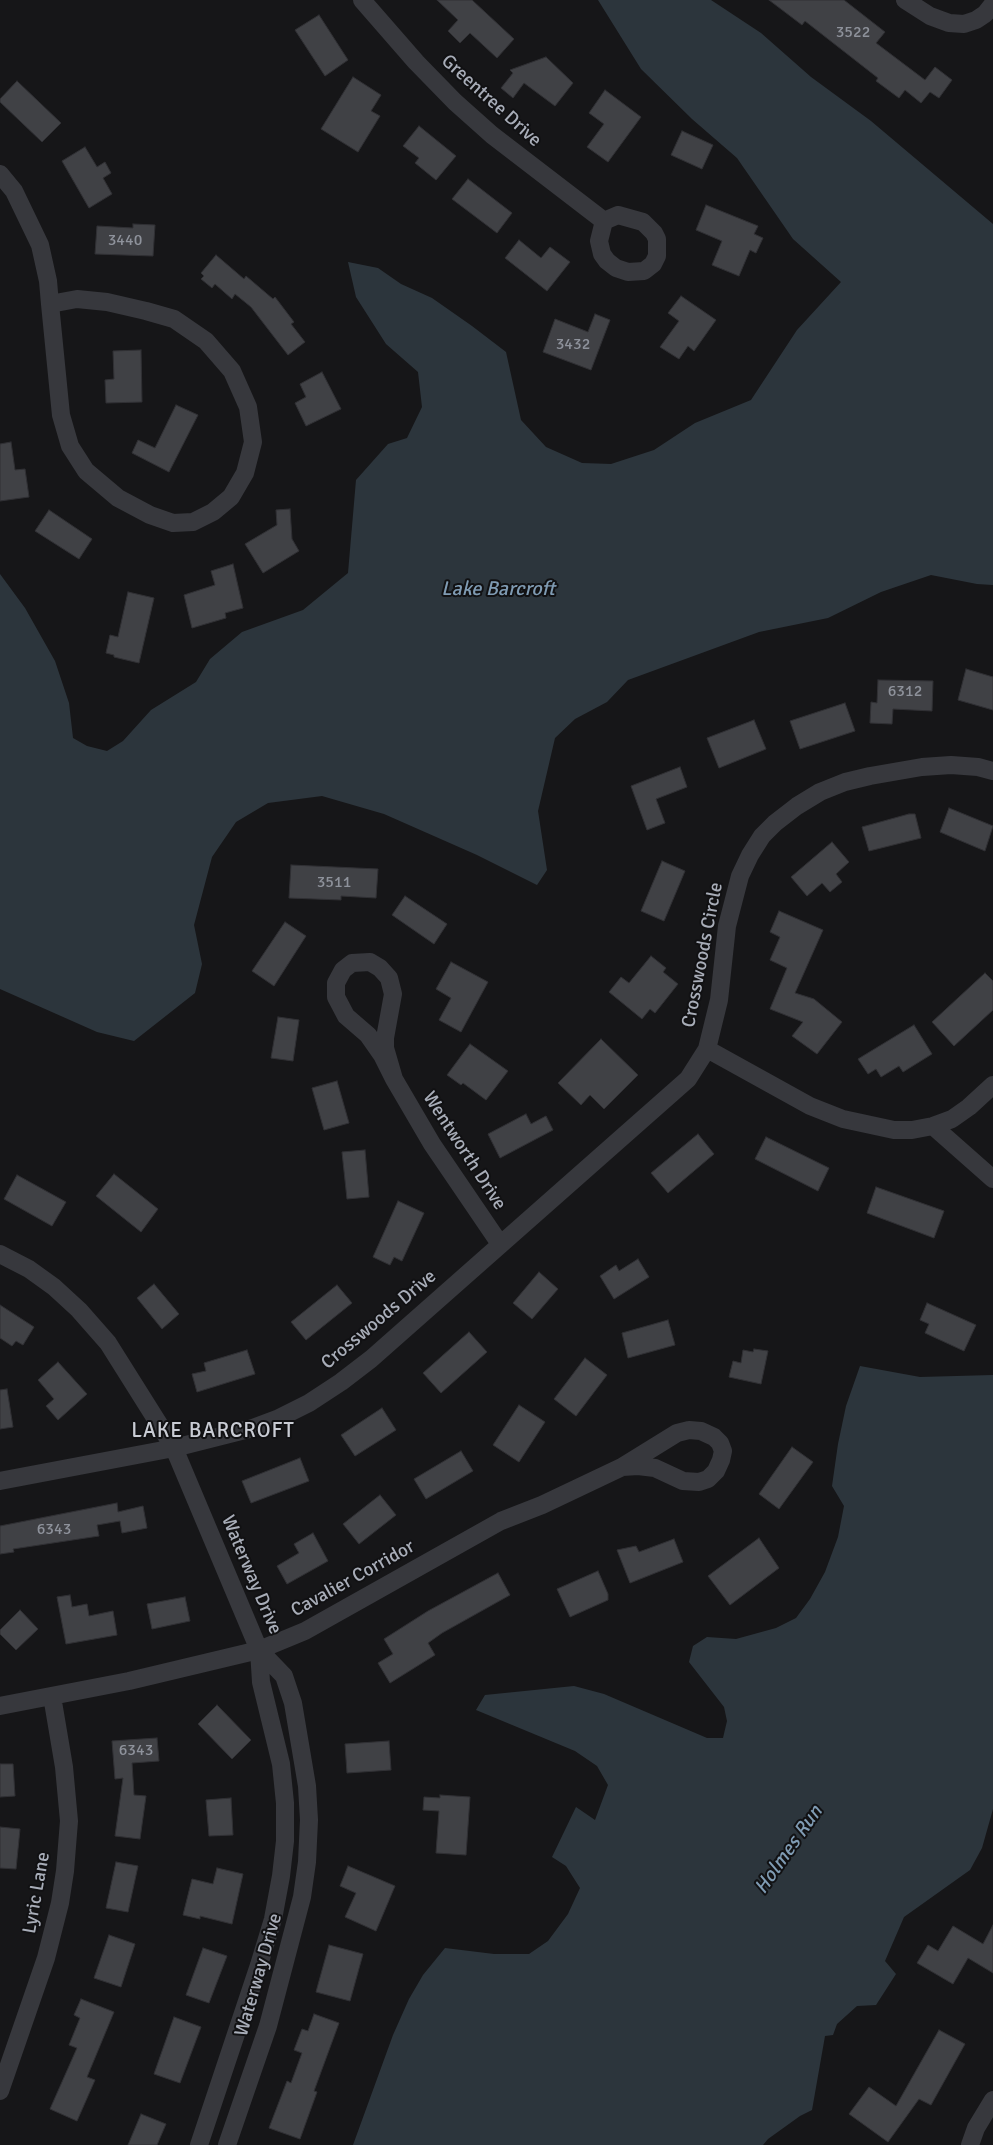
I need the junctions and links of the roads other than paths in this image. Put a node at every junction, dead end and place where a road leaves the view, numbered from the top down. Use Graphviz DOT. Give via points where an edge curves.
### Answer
graph roads {
  1 [pos="362,0"];
  2 [pos="905,0"];
  3 [pos="989,9"];
  4 [pos="0,174"];
  5 [pos="604,221"];
  6 [pos="50,304"];
  7 [pos="993,771"];
  8 [pos="706,1049"];
  9 [pos="394,1079"];
  10 [pos="993,1085"];
  11 [pos="933,1126"];
  12 [pos="993,1179"];
  13 [pos="500,1244"];
  14 [pos="0,1254"];
  15 [pos="174,1448"];
  16 [pos="622,1467"];
  17 [pos="0,1481"];
  18 [pos="259,1650"];
  19 [pos="52,1696"];
  20 [pos="0,1706"];
  21 [pos="0,2091"];
  22 [pos="993,2100"];
  23 [pos="976,2128"];
  24 [pos="199,2145"];
  25 [pos="227,2145"];
  26 [pos="958,2145"];
  27 [pos="970,2145"];
  1 -- 5 [label="street, Greentree Drive" via="455,102 492,135"];
  2 -- 3 [label="street" via="930,16 950,23 964,24 976,20"];
  4 -- 6 [label="street" via="14,191 40,245 46,265"];
  6 -- 6 [label="street" via="61,415 70,446 86,471 118,498 150,515 173,522 193,522 213,512 231,497 245,472 253,442 248,407 232,371 206,341 174,319 146,311 77,299"];
  7 -- 8 [label="street, Crosswoods Circle" via="951,765 870,776 820,792 774,823 758,843 740,876 728,926 719,1000"];
  8 -- 11 [label="street, Crosswoods Circle" via="810,1106 843,1120 894,1130"];
  8 -- 13 [label="street, Crosswoods Drive" via="688,1079"];
  9 -- 9 [label="street, Wentworth Drive" via="373,1042 342,1010 336,997 336,983 343,970 352,963 364,961 374,964 389,978 393,989 385,1038 387,1060"];
  9 -- 13 [label="street, Wentworth Drive" via="432,1144"];
  10 -- 11 [label="street, Crosswoods Circle" via="952,1119"];
  11 -- 12 [label="street"];
  13 -- 15 [label="street, Crosswoods Drive" via="371,1359 309,1403 253,1428"];
  14 -- 15 [label="street, Waterway Drive" via="54,1287 85,1317 108,1343"];
  15 -- 17 [label="street, Crosswoods Drive"];
  15 -- 18 [label="street, Waterway Drive"];
  16 -- 16 [label="street, Cavalier Corridor" via="677,1433 689,1430 714,1437 722,1451 716,1471 699,1482 683,1481 655,1468"];
  16 -- 18 [label="street, Cavalier Corridor" via="501,1521 306,1631"];
  18 -- 19 [label="street, Cavalier Corridor"];
  18 -- 24 [label="street" via="261,1682 277,1745 284,1793 285,1841 281,1876 262,1956"];
  18 -- 25 [label="street, Waterway Drive" via="284,1676 293,1703 307,1786 307,1862 302,1897 280,1986"];
  19 -- 20 [label="street, Cavalier Corridor"];
  19 -- 21 [label="street, Lyric Lane" via="69,1821 62,1887 46,1958"];
  22 -- 23 [label="street"];
  23 -- 26 [label="street"];
  23 -- 27 [label="street"];
}
